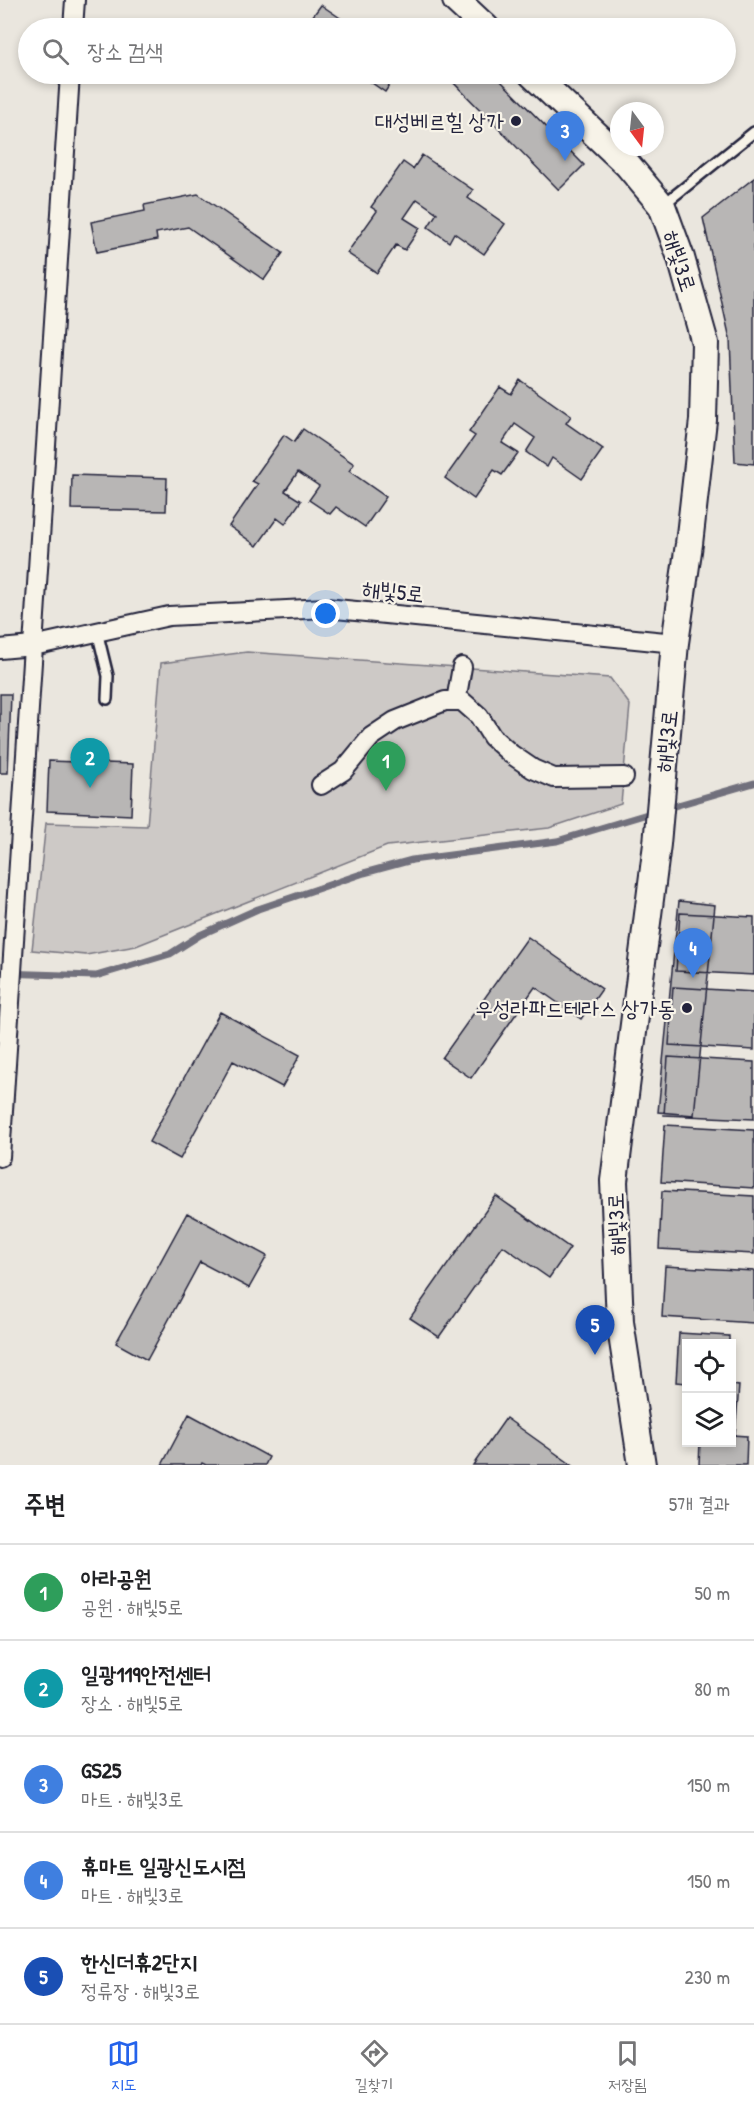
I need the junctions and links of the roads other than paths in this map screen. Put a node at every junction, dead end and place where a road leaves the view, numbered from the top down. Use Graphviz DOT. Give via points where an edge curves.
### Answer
graph roads {
  1 [pos="75,0"];
  2 [pos="456,0"];
  3 [pos="74,18"];
  4 [pos="475,18"];
  5 [pos="69,84"];
  6 [pos="543,84"];
  7 [pos="754,132"];
  8 [pos="662,206"];
  9 [pos="97,631"];
  10 [pos="675,643"];
  11 [pos="33,646"];
  12 [pos="0,650"];
  13 [pos="462,667"];
  14 [pos="106,699"];
  15 [pos="456,701"];
  16 [pos="624,777"];
  17 [pos="321,784"];
  18 [pos="0,1157"];
  19 [pos="642,1465"];
  1 -- 3 [label="street"];
  2 -- 4 [label="street"];
  5 -- 11 [label="street"];
  6 -- 8 [label="street, 해빛3로" via="627,164"];
  7 -- 8 [label="lane"];
  8 -- 10 [label="street, 해빛3로" via="705,343 703,420"];
  9 -- 10 [label="street, 해빛5로" via="169,616 326,608"];
  9 -- 11 [label="street, 해빛5로"];
  9 -- 14 [label="lane" via="108,676"];
  10 -- 19 [label="street, 해빛3로" via="657,844 614,1180 620,1322"];
  11 -- 12 [label="street, 해빛5로"];
  11 -- 18 [label="street"];
  13 -- 15 [label="street"];
  15 -- 16 [label="street" via="462,701 479,716 492,737 533,769 554,778"];
  15 -- 17 [label="street" via="445,701 395,721 371,737 343,771"];
}
